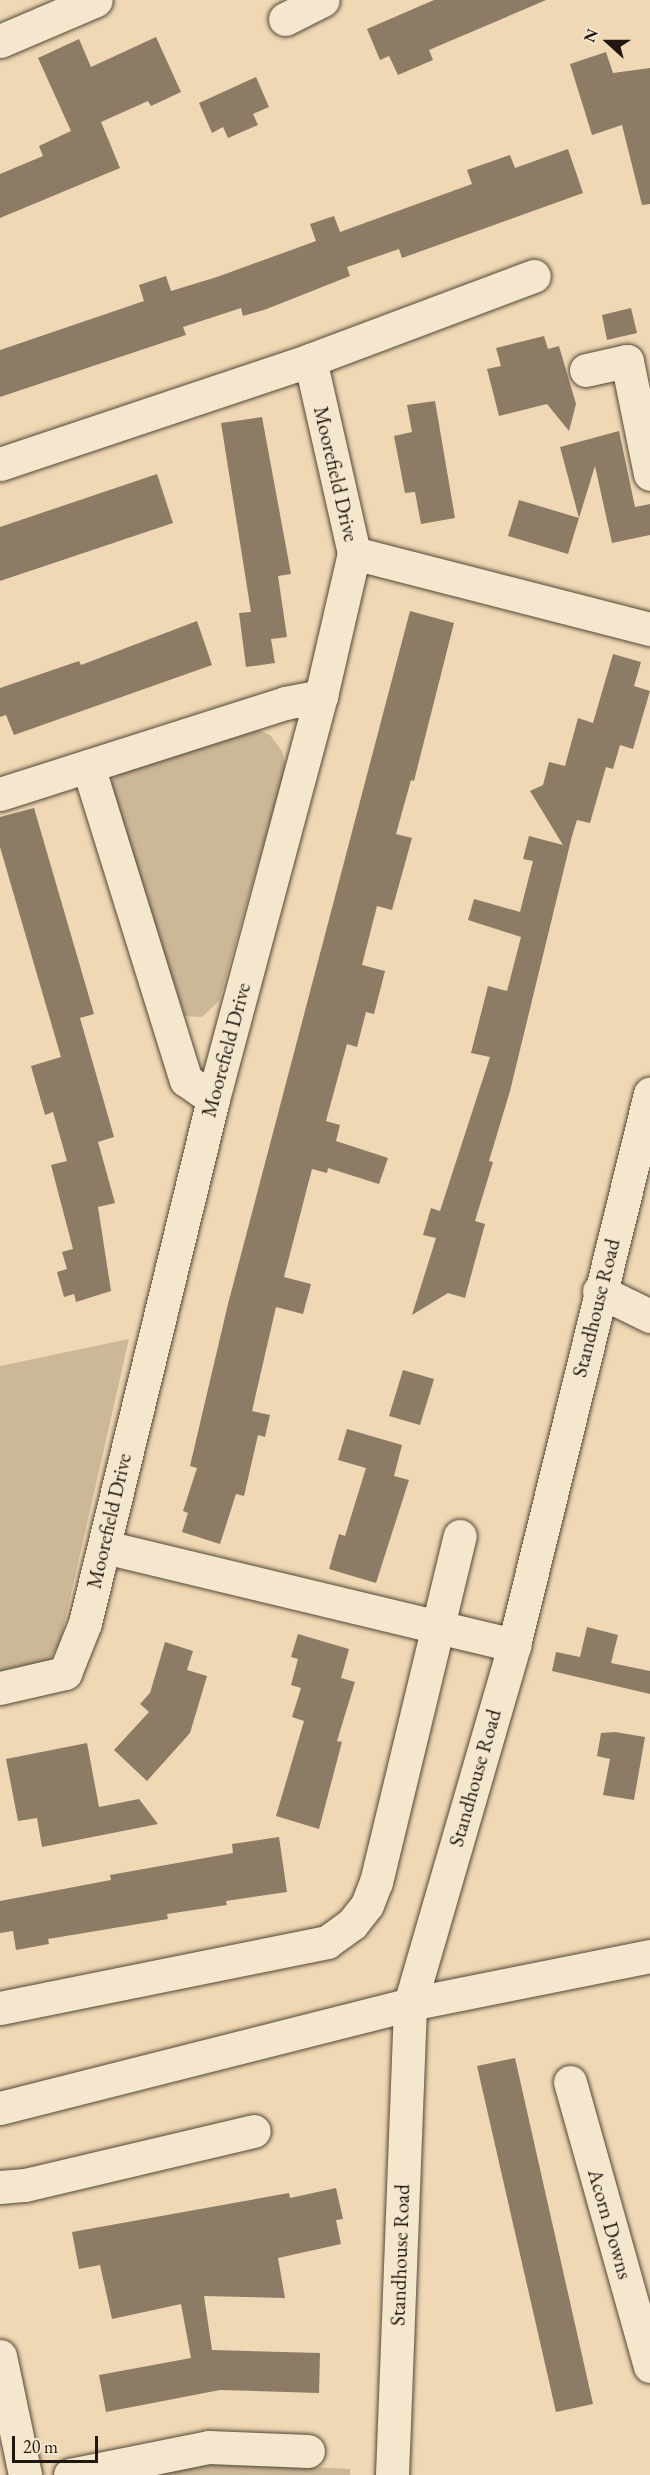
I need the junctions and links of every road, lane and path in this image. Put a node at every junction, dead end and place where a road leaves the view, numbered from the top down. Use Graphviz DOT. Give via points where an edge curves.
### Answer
graph roads {
  1 [pos="96,0"];
  2 [pos="323,0"];
  3 [pos="288,11"];
  4 [pos="0,41"];
  5 [pos="534,276"];
  6 [pos="310,360"];
  7 [pos="586,370"];
  8 [pos="0,464"];
  9 [pos="650,474"];
  10 [pos="354,553"];
  11 [pos="650,629"];
  12 [pos="321,696"];
  13 [pos="88,766"];
  14 [pos="0,794"];
  15 [pos="650,1094"];
  16 [pos="213,1099"];
  17 [pos="599,1292"];
  18 [pos="650,1316"];
  19 [pos="460,1536"];
  20 [pos="105,1547"];
  21 [pos="439,1625"];
  22 [pos="514,1645"];
  23 [pos="0,1688"];
  24 [pos="650,1956"];
  25 [pos="410,2004"];
  26 [pos="0,2008"];
  27 [pos="570,2082"];
  28 [pos="0,2108"];
  29 [pos="254,2131"];
  30 [pos="0,2187"];
  31 [pos="0,2356"];
  32 [pos="650,2366"];
  33 [pos="308,2451"];
  34 [pos="25,2475"];
  35 [pos="70,2475"];
  36 [pos="392,2475"];
  1 -- 4 [label="street"];
  2 -- 3 [label="street"];
  5 -- 6 [label="street"];
  6 -- 8 [label="street"];
  6 -- 10 [label="street, Moorefield Drive"];
  7 -- 9 [label="street" via="627,362"];
  10 -- 11 [label="street"];
  10 -- 12 [label="street, Moorefield Drive"];
  12 -- 13 [label="street"];
  12 -- 16 [label="street, Moorefield Drive"];
  13 -- 14 [label="street"];
  13 -- 16 [label="street" via="186,1080"];
  15 -- 17 [label="street, Standhouse Road"];
  16 -- 20 [label="street, Moorefield Drive" via="110,1512"];
  17 -- 18 [label="street"];
  17 -- 22 [label="street, Standhouse Road"];
  19 -- 21 [label="street"];
  20 -- 21 [label="street"];
  20 -- 23 [label="street, Moorefield Drive" via="85,1623 65,1673"];
  21 -- 22 [label="street"];
  21 -- 26 [label="street" via="376,1882 367,1905 342,1933 327,1942"];
  22 -- 25 [label="street, Standhouse Road"];
  24 -- 25 [label="street"];
  25 -- 28 [label="street"];
  25 -- 36 [label="street, Standhouse Road"];
  27 -- 32 [label="street, Acorn Downs"];
  29 -- 30 [label="street" via="26,2185"];
  31 -- 34 [label="street"];
  33 -- 35 [label="street" via="209,2447"];
}
